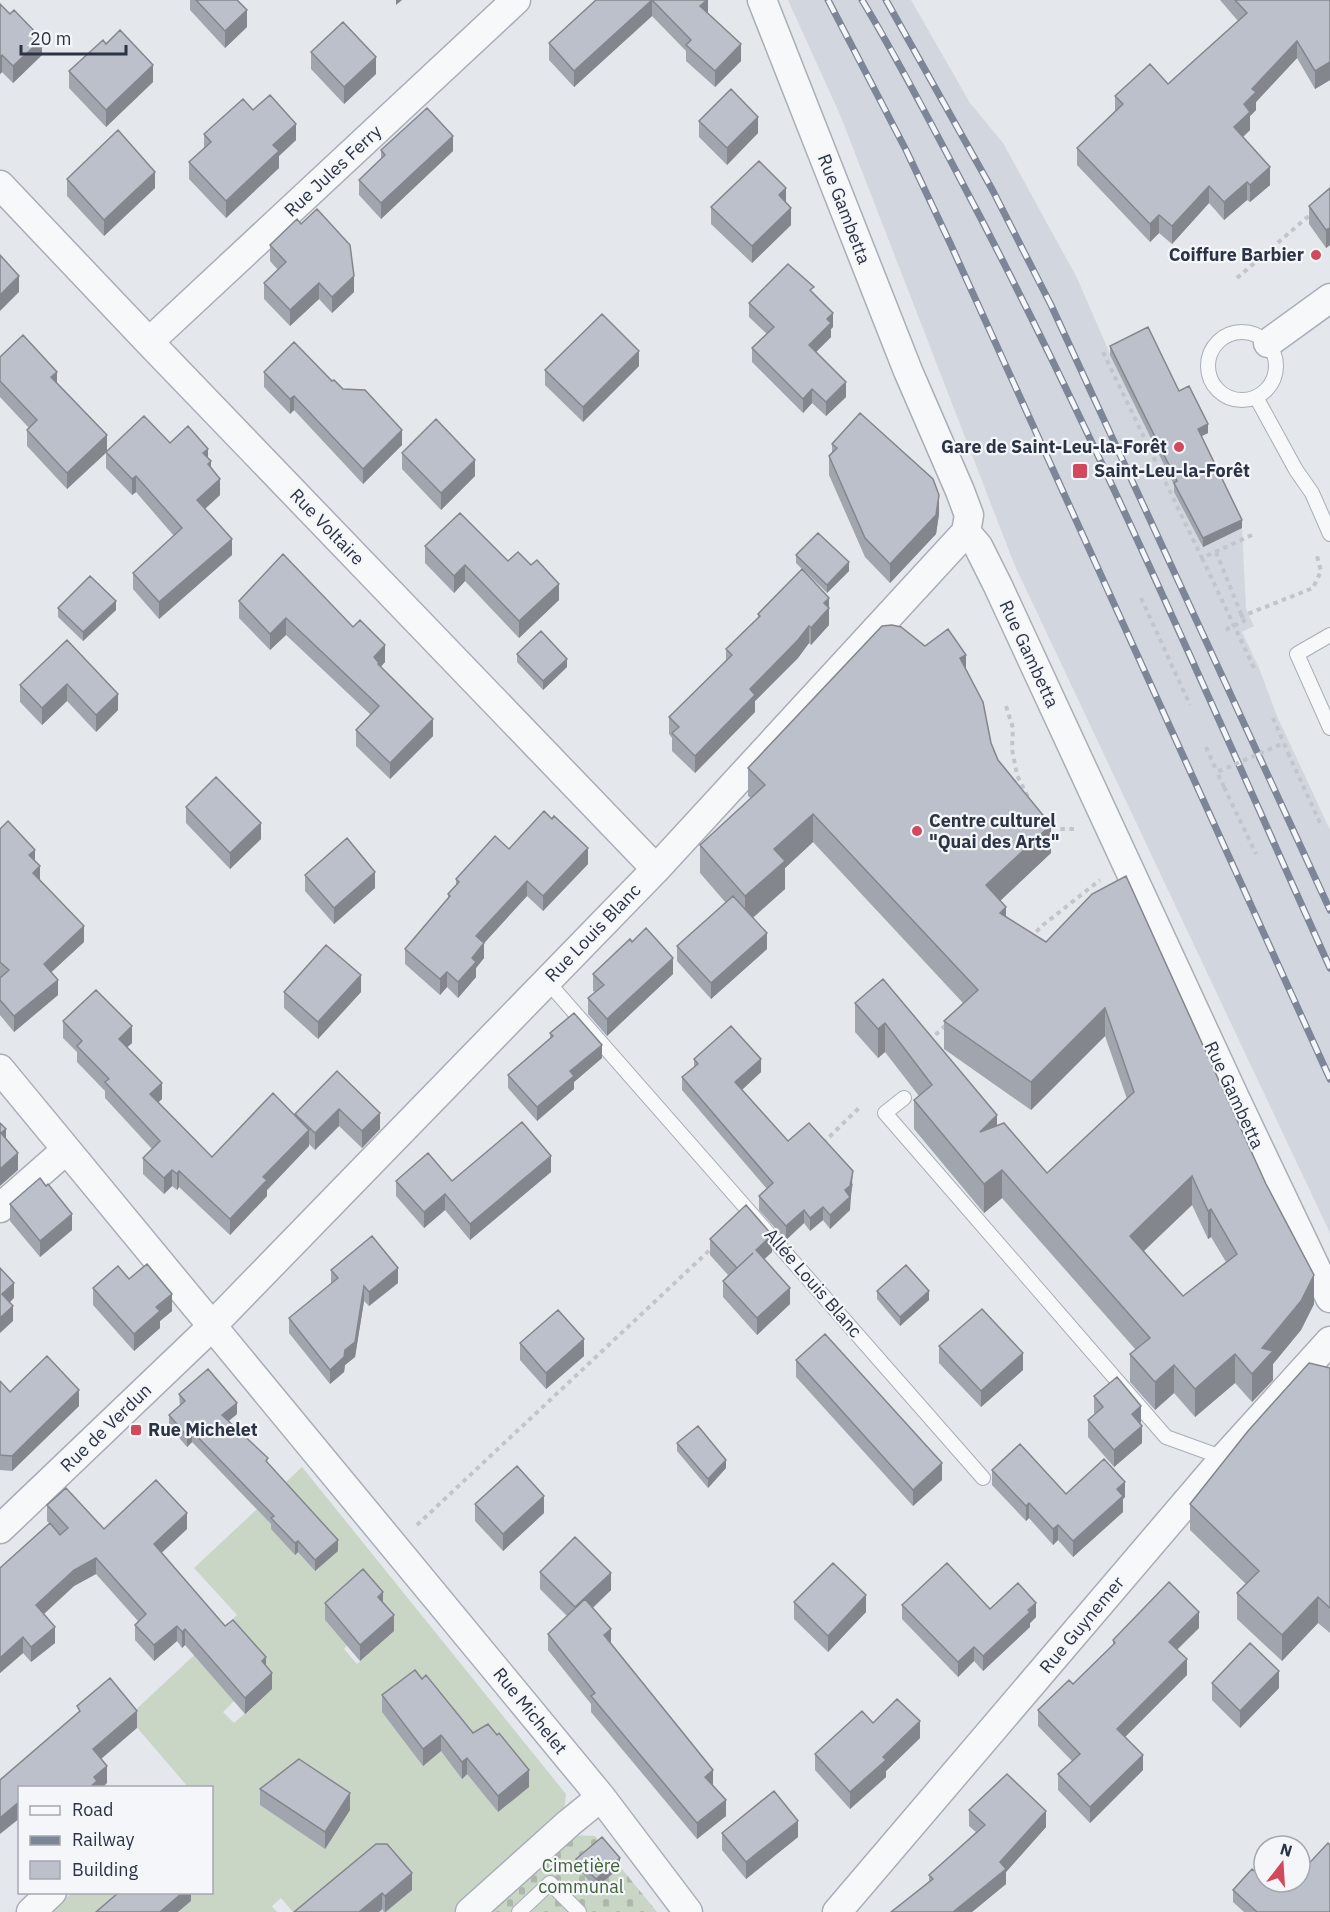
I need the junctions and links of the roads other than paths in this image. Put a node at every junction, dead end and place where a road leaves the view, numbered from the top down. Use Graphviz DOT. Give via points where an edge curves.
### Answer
graph roads {
  1 [pos="516,0"];
  2 [pos="762,0"];
  3 [pos="0,185"];
  4 [pos="1330,298"];
  5 [pos="149,342"];
  6 [pos="1268,344"];
  7 [pos="1256,397"];
  8 [pos="1327,519"];
  9 [pos="966,532"];
  10 [pos="1330,534"];
  11 [pos="1330,635"];
  12 [pos="1330,728"];
  13 [pos="656,869"];
  14 [pos="546,981"];
  15 [pos="0,1069"];
  16 [pos="904,1098"];
  17 [pos="66,1150"];
  18 [pos="0,1208"];
  19 [pos="1330,1298"];
  20 [pos="212,1326"];
  21 [pos="1330,1341"];
  22 [pos="1224,1458"];
  23 [pos="983,1478"];
  24 [pos="0,1529"];
  25 [pos="601,1797"];
  26 [pos="51,1894"];
  27 [pos="574,1910"];
  28 [pos="31,1912"];
  29 [pos="470,1912"];
  30 [pos="519,1912"];
  31 [pos="688,1912"];
  32 [pos="837,1912"];
  1 -- 5 [label="street, Rue Jules Ferry"];
  2 -- 9 [label="street, Rue Gambetta" via="908,371 960,491 969,515"];
  3 -- 5 [label="street, Rue Voltaire"];
  4 -- 6 [label="street"];
  5 -- 13 [label="street, Rue Voltaire"];
  6 -- 7 [label="lane" via="1276,363 1275,373 1272,383"];
  6 -- 7 [label="lane" via="1259,336 1236,332 1217,343 1208,364 1215,386 1224,394 1246,400"];
  7 -- 8 [label="lane"];
  8 -- 10 [label="lane"];
  9 -- 13 [label="street, Rue Louis Blanc"];
  9 -- 19 [label="street, Rue Gambetta" via="993,576"];
  11 -- 12 [label="lane" via="1297,654"];
  13 -- 14 [label="street, Rue Louis Blanc"];
  14 -- 20 [label="street, Rue Louis Blanc"];
  14 -- 23 [label="lane, Allée Louis Blanc"];
  15 -- 17 [label="street, Rue Michelet"];
  16 -- 22 [label="lane" via="885,1113 1166,1437"];
  17 -- 18 [label="street"];
  17 -- 20 [label="street, Rue Michelet"];
  20 -- 24 [label="street, Rue de Verdun"];
  20 -- 25 [label="street, Rue Michelet"];
  21 -- 22 [label="street, Rue Guynemer"];
  22 -- 32 [label="street, Rue Guynemer"];
  25 -- 29 [label="street"];
  25 -- 31 [label="street, Rue Michelet"];
  26 -- 28 [label="street"];
  27 -- 30 [label="lane" via="550,1883"];
}
